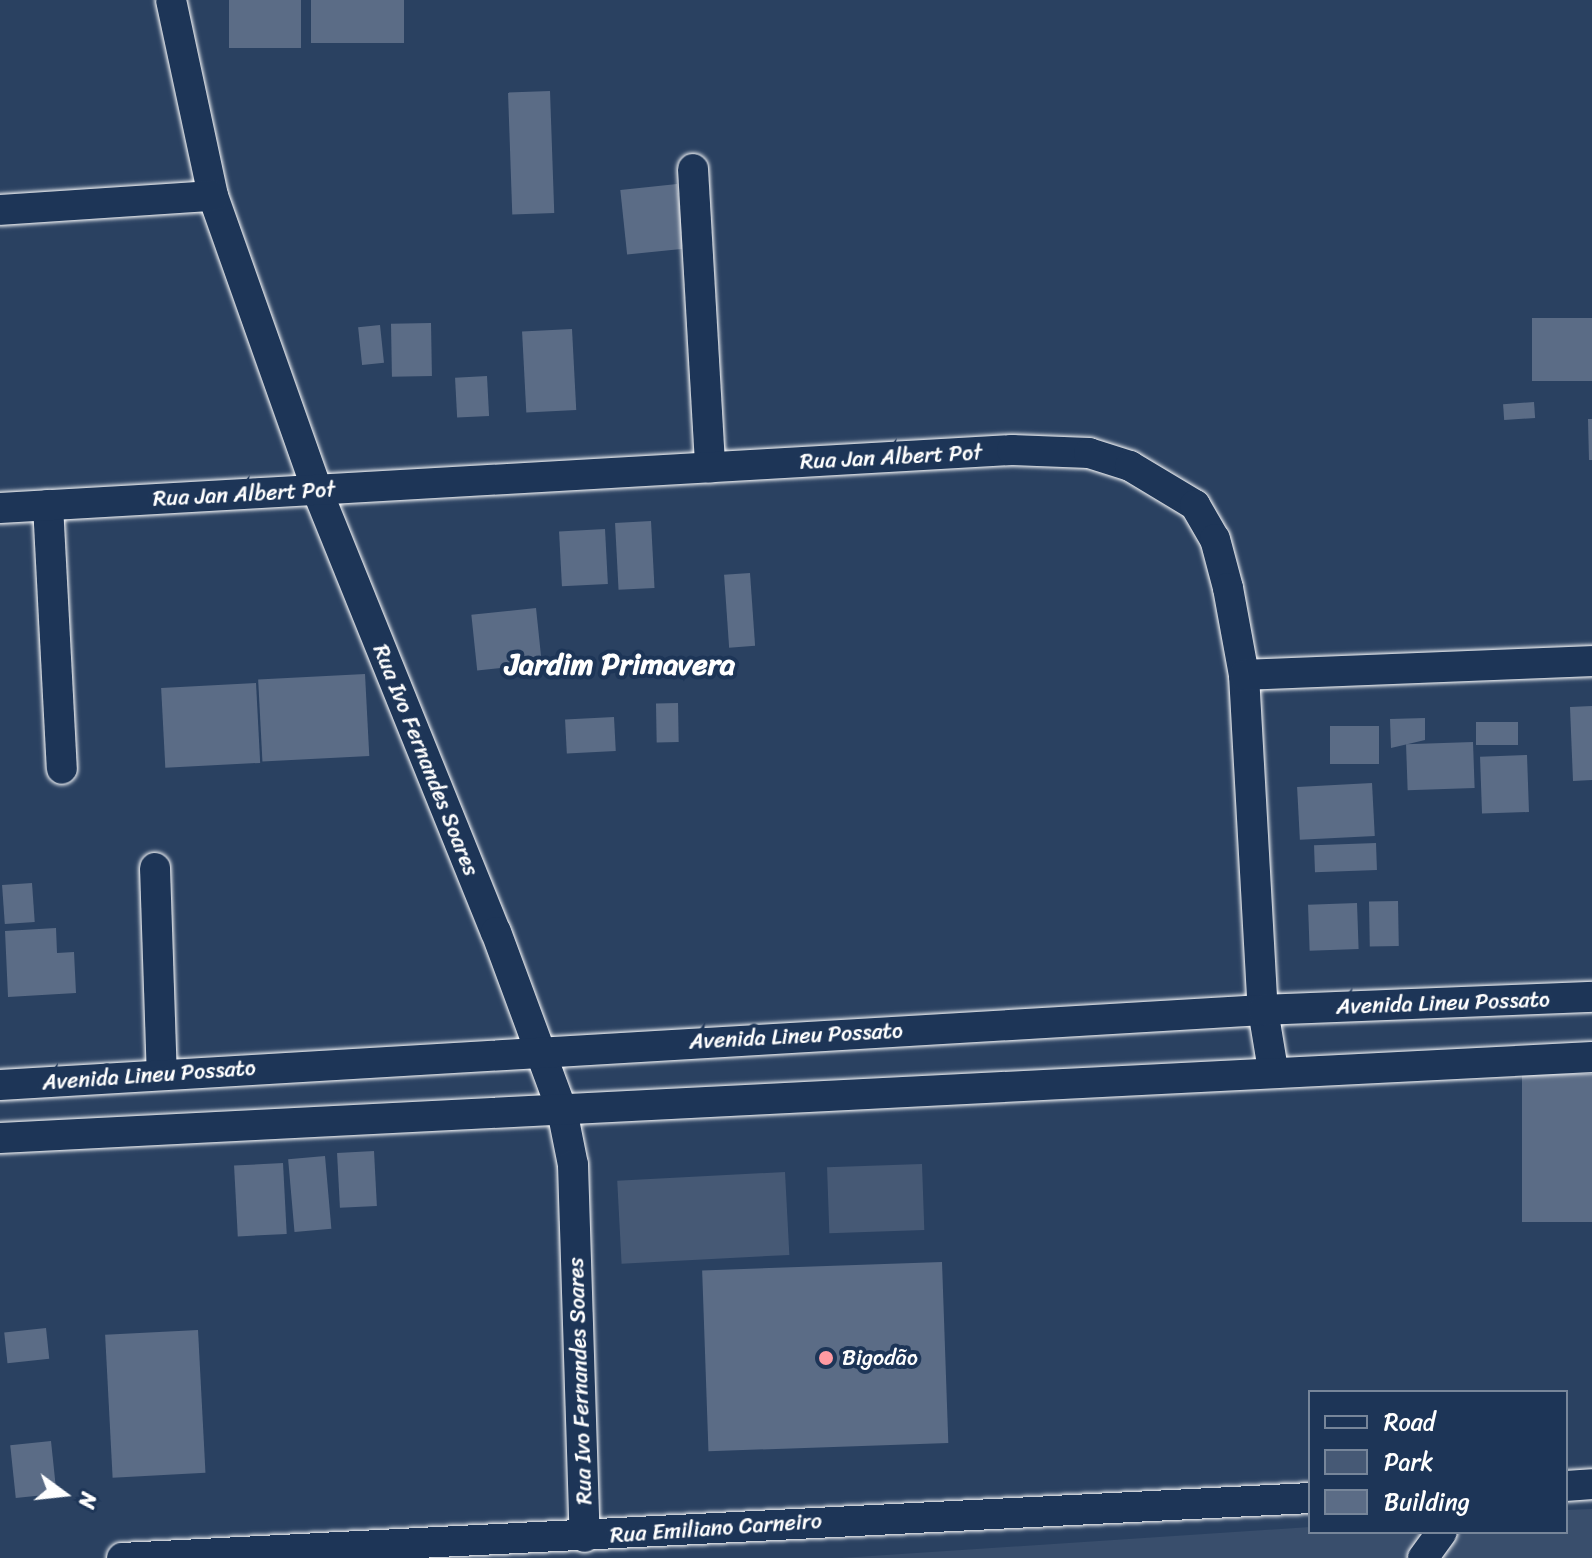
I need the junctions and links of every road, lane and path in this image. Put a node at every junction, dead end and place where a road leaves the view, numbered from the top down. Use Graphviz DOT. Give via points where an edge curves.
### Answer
graph roads {
  1 [pos="171,0"];
  2 [pos="693,169"];
  3 [pos="213,196"];
  4 [pos="0,210"];
  5 [pos="710,468"];
  6 [pos="317,490"];
  7 [pos="48,505"];
  8 [pos="0,508"];
  9 [pos="1592,661"];
  10 [pos="1244,675"];
  11 [pos="62,769"];
  12 [pos="155,868"];
  13 [pos="1592,997"];
  14 [pos="1263,1010"];
  15 [pos="537,1051"];
  16 [pos="1592,1057"];
  17 [pos="1273,1070"];
  18 [pos="162,1074"];
  19 [pos="0,1085"];
  20 [pos="562,1110"];
  21 [pos="0,1138"];
  22 [pos="1592,1484"];
  23 [pos="1568,1486"];
  24 [pos="1308,1498"];
  25 [pos="1441,1534"];
  26 [pos="585,1537"];
  27 [pos="122,1558"];
  28 [pos="1423,1558"];
  1 -- 3 [label="street, Rua Ivo Fernandes Soares"];
  2 -- 5 [label="street"];
  3 -- 4 [label="street"];
  3 -- 6 [label="street, Rua Ivo Fernandes Soares"];
  5 -- 6 [label="street, Rua Jan Albert Pot"];
  5 -- 10 [label="street, Rua Jan Albert Pot" via="1012,450 1089,453 1130,466 1195,505 1215,539"];
  6 -- 7 [label="street, Rua Jan Albert Pot"];
  6 -- 15 [label="street, Rua Ivo Fernandes Soares" via="496,932"];
  7 -- 8 [label="street, Rua Jan Albert Pot"];
  7 -- 11 [label="street"];
  9 -- 10 [label="street"];
  10 -- 14 [label="street, Rua Jan Albert Pot"];
  12 -- 18 [label="street"];
  13 -- 14 [label="street, Avenida Lineu Possato"];
  14 -- 15 [label="street, Avenida Lineu Possato"];
  14 -- 17 [label="street, Rua Jan Albert Pot"];
  15 -- 18 [label="street, Avenida Lineu Possato"];
  15 -- 20 [label="street, Rua Ivo Fernandes Soares"];
  16 -- 17 [label="street"];
  17 -- 20 [label="street"];
  18 -- 19 [label="street, Avenida Lineu Possato"];
  20 -- 21 [label="street"];
  20 -- 26 [label="street, Rua Ivo Fernandes Soares" via="573,1165"];
  22 -- 23 [label="street"];
  24 -- 26 [label="street, Rua Emiliano Carneiro" via="1005,1510"];
  25 -- 28 [label="street"];
  26 -- 27 [label="street, Rua Emiliano Carneiro"];
}
